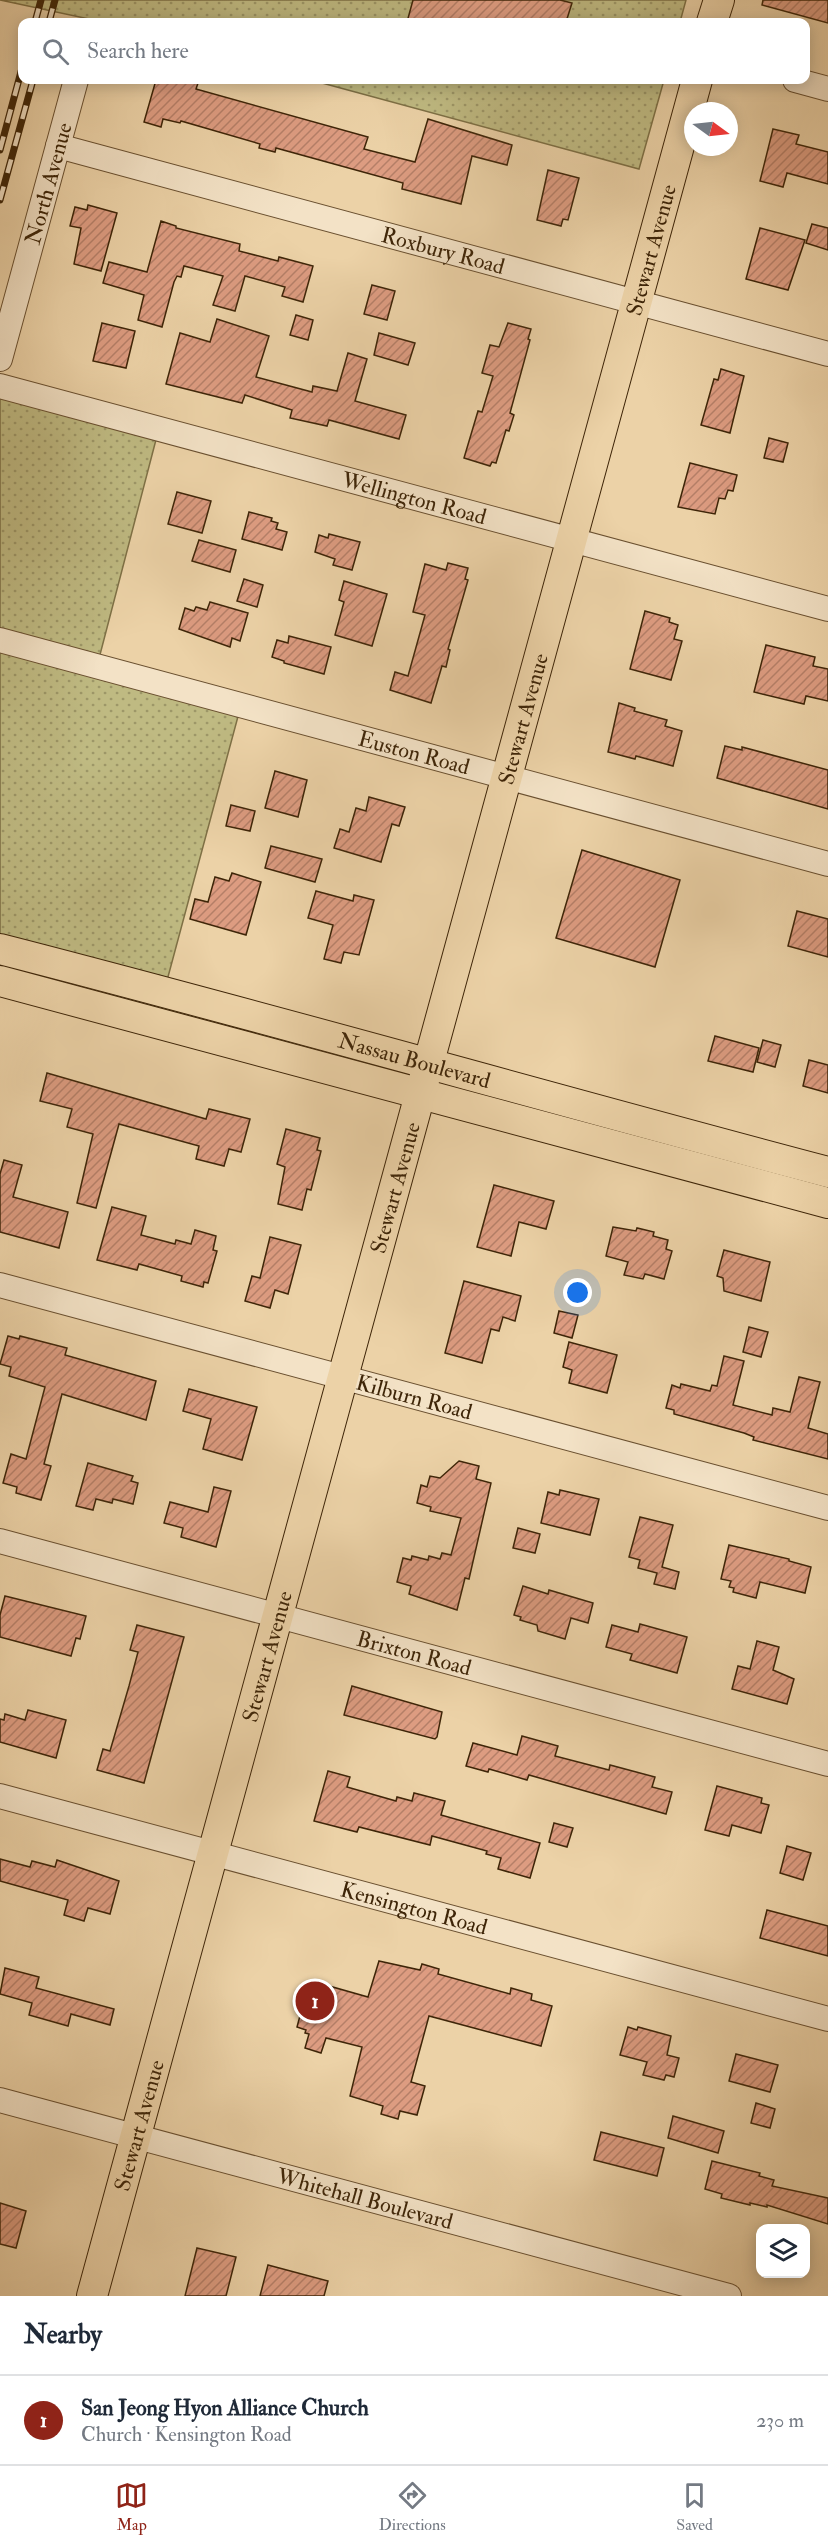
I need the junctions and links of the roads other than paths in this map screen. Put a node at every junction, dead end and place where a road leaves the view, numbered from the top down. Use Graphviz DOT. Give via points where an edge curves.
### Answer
graph roads {
  1 [pos="718,0"];
  2 [pos="713,18"];
  3 [pos="75,84"];
  4 [pos="696,84"];
  5 [pos="810,84"];
  6 [pos="828,89"];
  7 [pos="58,146"];
  8 [pos="636,303"];
  9 [pos="828,354"];
  10 [pos="0,359"];
  11 [pos="0,386"];
  12 [pos="571,540"];
  13 [pos="828,609"];
  14 [pos="0,640"];
  15 [pos="506,778"];
  16 [pos="828,864"];
  17 [pos="0,949"];
  18 [pos="0,981"];
  19 [pos="423,1078"];
  20 [pos="828,1172"];
  21 [pos="828,1203"];
  22 [pos="0,1285"];
  23 [pos="342,1377"];
  24 [pos="828,1508"];
  25 [pos="0,1541"];
  26 [pos="277,1616"];
  27 [pos="828,1764"];
  28 [pos="0,1796"];
  29 [pos="212,1854"];
  30 [pos="828,2019"];
  31 [pos="0,2100"];
  32 [pos="135,2137"];
  33 [pos="92,2296"];
  34 [pos="729,2296"];
  1 -- 2 [label="main road"];
  3 -- 7 [label="street, North Avenue"];
  4 -- 8 [label="main road, Stewart Avenue"];
  5 -- 6 [label="street"];
  7 -- 8 [label="street, Roxbury Road"];
  7 -- 10 [label="street, North Avenue"];
  8 -- 9 [label="street, Roxbury Road"];
  8 -- 12 [label="main road, Stewart Avenue"];
  11 -- 12 [label="street, Wellington Road"];
  12 -- 13 [label="street, Wellington Road"];
  12 -- 15 [label="main road, Stewart Avenue"];
  14 -- 15 [label="street, Euston Road"];
  15 -- 16 [label="street, Euston Road"];
  15 -- 19 [label="main road, Stewart Avenue"];
  17 -- 19 [label="main road, Nassau Boulevard" via="262,1017"];
  18 -- 19 [label="main road, Nassau Boulevard"];
  19 -- 20 [label="main road, Nassau Boulevard"];
  19 -- 21 [label="main road, Nassau Boulevard"];
  19 -- 23 [label="main road, Stewart Avenue"];
  22 -- 23 [label="street, Kilburn Road"];
  23 -- 24 [label="street, Kilburn Road"];
  23 -- 26 [label="main road, Stewart Avenue"];
  25 -- 26 [label="street, Brixton Road"];
  26 -- 27 [label="street, Brixton Road"];
  26 -- 29 [label="main road, Stewart Avenue"];
  28 -- 29 [label="street, Kensington Road"];
  29 -- 30 [label="street, Kensington Road"];
  29 -- 32 [label="main road, Stewart Avenue"];
  31 -- 32 [label="street, Whitehall Boulevard"];
  32 -- 33 [label="main road, Stewart Avenue"];
  32 -- 34 [label="street, Whitehall Boulevard"];
}
